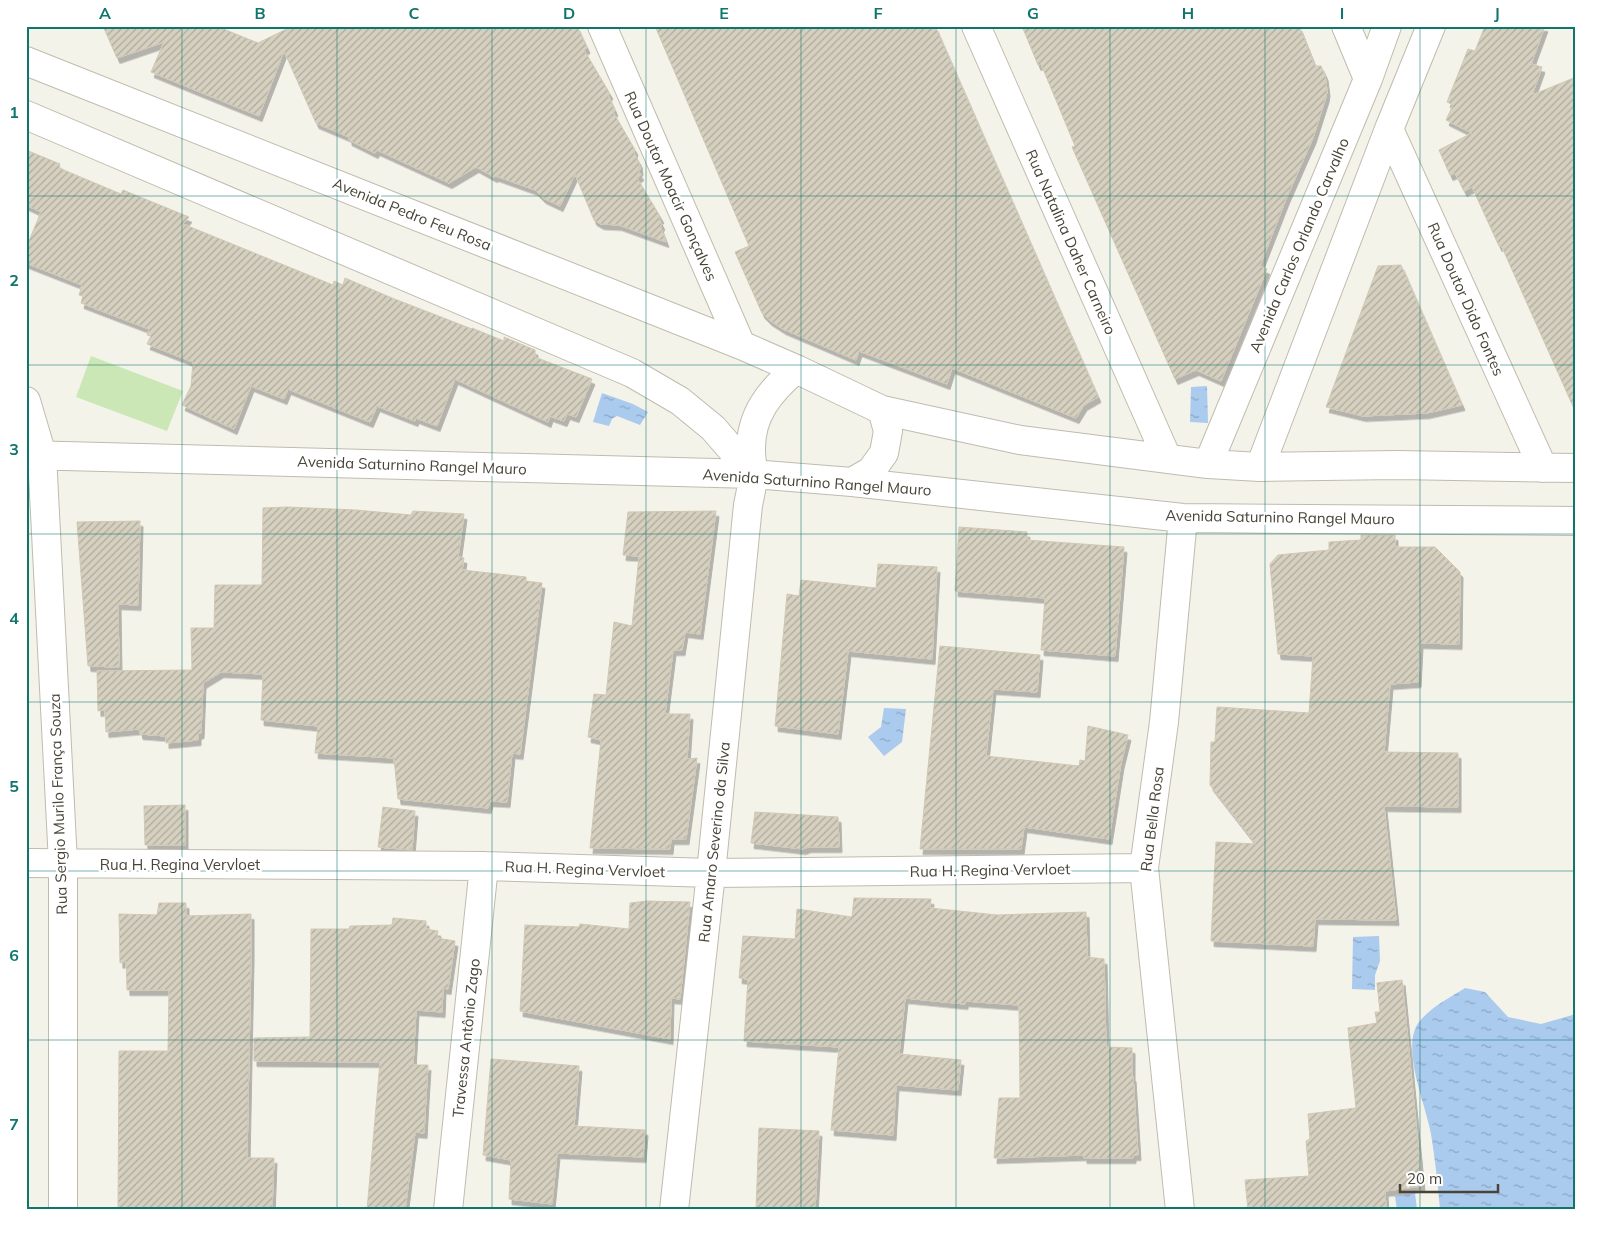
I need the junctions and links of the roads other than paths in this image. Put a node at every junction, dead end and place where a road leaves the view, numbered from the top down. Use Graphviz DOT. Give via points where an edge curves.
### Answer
graph roads {
  1 [pos="602,26"];
  2 [pos="976,26"];
  3 [pos="1346,26"];
  4 [pos="1388,26"];
  5 [pos="1431,26"];
  6 [pos="26,61"];
  7 [pos="1368,79"];
  8 [pos="26,115"];
  9 [pos="1389,129"];
  10 [pos="741,345"];
  11 [pos="796,369"];
  12 [pos="26,401"];
  13 [pos="882,410"];
  14 [pos="34,455"];
  15 [pos="1167,458"];
  16 [pos="1208,464"];
  17 [pos="1260,467"];
  18 [pos="1543,468"];
  19 [pos="1576,468"];
  20 [pos="753,474"];
  21 [pos="852,482"];
  22 [pos="1183,518"];
  23 [pos="1576,521"];
  24 [pos="26,863"];
  25 [pos="63,863"];
  26 [pos="484,866"];
  27 [pos="1144,868"];
  28 [pos="711,873"];
  29 [pos="63,1210"];
  30 [pos="448,1210"];
  31 [pos="674,1210"];
  32 [pos="1180,1210"];
  1 -- 10 [label="street, Rua Doutor Moacir Gonçalves"];
  2 -- 15 [label="street, Rua Natalina Daher Carneiro"];
  3 -- 7 [label="street"];
  4 -- 7 [label="street, Avenida Carlos Orlando Carvalho"];
  5 -- 9 [label="street"];
  6 -- 10 [label="street, Avenida Pedro Feu Rosa"];
  7 -- 16 [label="street, Avenida Carlos Orlando Carvalho"];
  8 -- 20 [label="street" via="632,373 680,401 712,428"];
  9 -- 17 [label="street"];
  9 -- 18 [label="street, Rua Doutor Dido Fontes"];
  10 -- 11 [label="street, Avenida Pedro Feu Rosa"];
  11 -- 13 [label="street"];
  11 -- 20 [label="street" via="763,404 754,426"];
  12 -- 14 [label="street, Rua Sergio Murilo França Souza"];
  13 -- 15 [label="street" via="1020,440"];
  13 -- 21 [label="street" via="888,431 884,453 871,471"];
  14 -- 20 [label="street, Avenida Saturnino Rangel Mauro"];
  14 -- 25 [label="street, Rua Sergio Murilo França Souza"];
  15 -- 16 [label="street"];
  16 -- 17 [label="street"];
  17 -- 18 [label="street"];
  18 -- 19 [label="street"];
  20 -- 21 [label="street, Avenida Saturnino Rangel Mauro"];
  20 -- 28 [label="street, Rua Amaro Severino da Silva"];
  21 -- 22 [label="street, Avenida Saturnino Rangel Mauro"];
  22 -- 23 [label="street, Avenida Saturnino Rangel Mauro"];
  22 -- 27 [label="street, Rua Bella Rosa" via="1164,722"];
  24 -- 25 [label="street, Rua H. Regina Vervloet"];
  25 -- 26 [label="street, Rua H. Regina Vervloet"];
  25 -- 29 [label="street, Rua Sergio Murilo França Souza"];
  26 -- 28 [label="street, Rua H. Regina Vervloet"];
  26 -- 30 [label="street, Travessa Antônio Zago"];
  27 -- 28 [label="street, Rua H. Regina Vervloet"];
  27 -- 32 [label="street, Rua Bella Rosa"];
  28 -- 31 [label="street, Rua Amaro Severino da Silva"];
}
